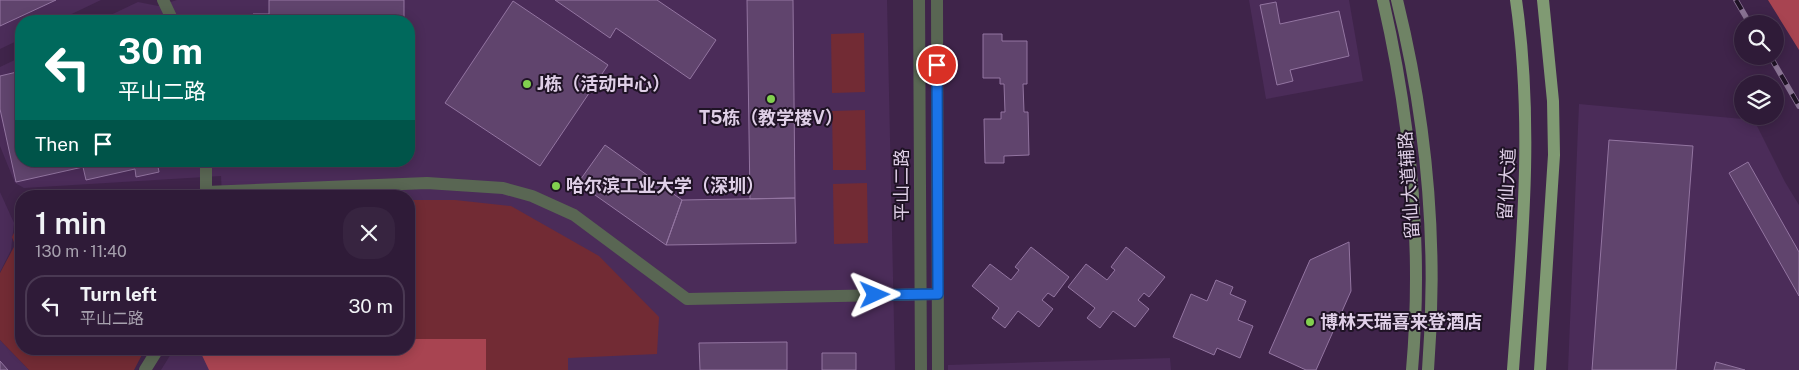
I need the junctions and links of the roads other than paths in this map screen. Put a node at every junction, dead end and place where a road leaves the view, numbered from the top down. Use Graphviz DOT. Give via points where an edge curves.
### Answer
graph roads {
  1 [pos="163,0"];
  2 [pos="919,0"];
  3 [pos="937,0"];
  4 [pos="1383,0"];
  5 [pos="1397,0"];
  6 [pos="1516,0"];
  7 [pos="1543,0"];
  8 [pos="170,15"];
  9 [pos="206,167"];
  10 [pos="206,190"];
  11 [pos="286,190"];
  12 [pos="921,294"];
  13 [pos="938,294"];
  14 [pos="155,355"];
  15 [pos="146,370"];
  16 [pos="921,370"];
  17 [pos="938,370"];
  18 [pos="1412,370"];
  19 [pos="1428,370"];
  20 [pos="1513,370"];
  21 [pos="1540,370"];
  1 -- 8 [label="street"];
  2 -- 12 [label="street, 平山二路"];
  3 -- 13 [label="street, 平山二路"];
  4 -- 18 [label="main road, 留仙大道辅路" via="1403,96 1414,195 1416,301"];
  5 -- 19 [label="main road, 留仙大道辅路" via="1416,89 1428,179 1432,271"];
  6 -- 20 [label="main road, 留仙大道" via="1523,45 1527,146"];
  7 -- 21 [label="main road" via="1553,101 1554,155"];
  9 -- 10 [label="street"];
  11 -- 12 [label="street" via="427,183 503,188 532,196 574,215 687,299"];
  12 -- 13 [label="street"];
  12 -- 16 [label="street, 平山二路"];
  13 -- 17 [label="street, 平山二路"];
  14 -- 15 [label="street"];
}
